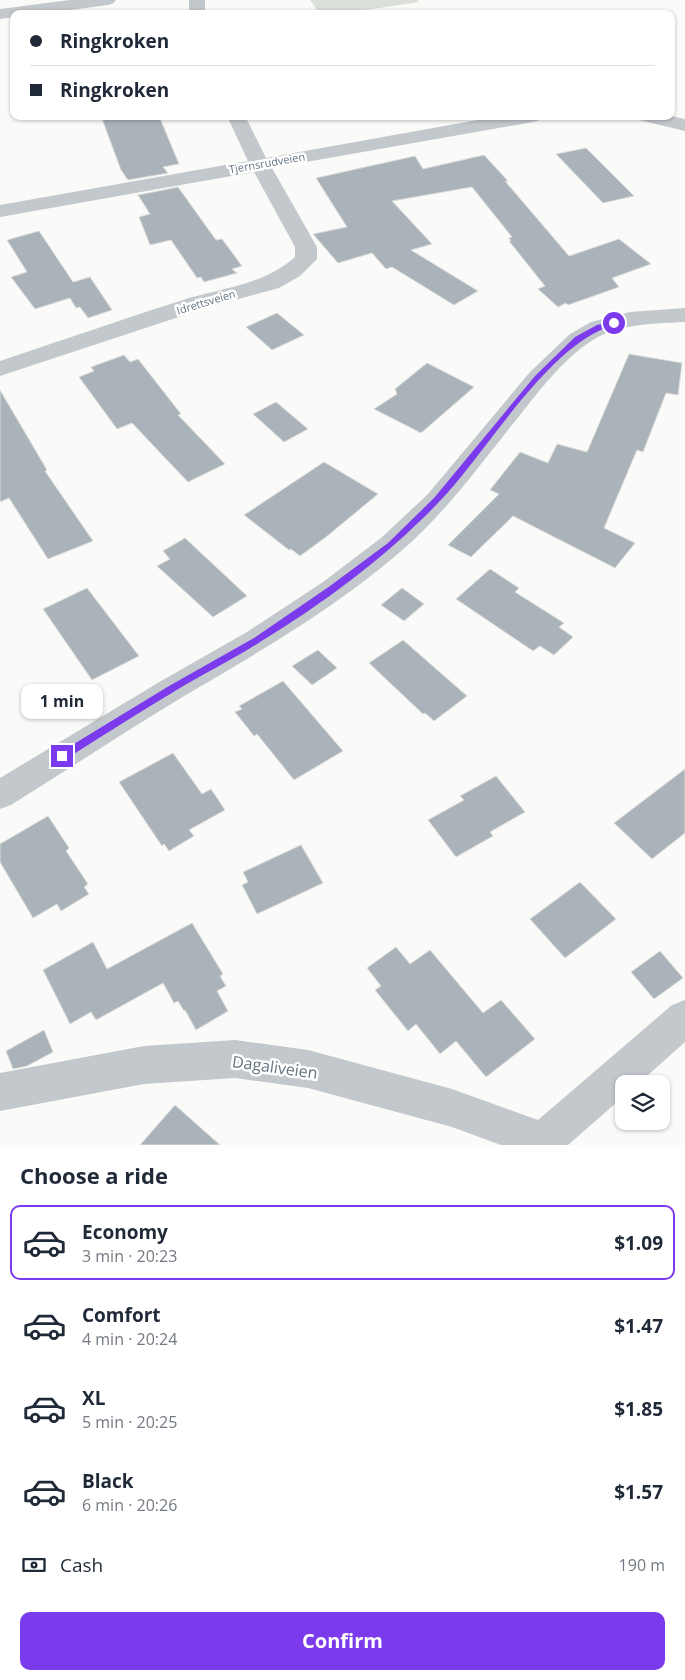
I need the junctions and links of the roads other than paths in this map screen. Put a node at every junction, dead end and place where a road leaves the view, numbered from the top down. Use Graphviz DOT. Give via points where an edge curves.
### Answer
graph roads {
  1 [pos="108,0"];
  2 [pos="31,10"];
  3 [pos="238,120"];
  4 [pos="511,120"];
  5 [pos="663,120"];
  6 [pos="685,125"];
  7 [pos="260,165"];
  8 [pos="0,211"];
  9 [pos="685,314"];
  10 [pos="0,369"];
  11 [pos="0,795"];
  12 [pos="685,1018"];
  13 [pos="0,1092"];
  14 [pos="541,1143"];
  1 -- 2 [label="street"];
  3 -- 7 [label="street, Idrettsveien"];
  4 -- 7 [label="street, Tjernsrudveien"];
  5 -- 6 [label="street"];
  7 -- 8 [label="street, Tjernsrudveien"];
  7 -- 10 [label="street, Idrettsveien" via="306,247 306,259 292,271 271,283 198,303"];
  9 -- 11 [label="street" via="630,319 599,327 578,339 538,377 437,500 391,545 257,640 172,688"];
  12 -- 14 [label="street"];
  13 -- 14 [label="street, Dagaliveien" via="144,1065 235,1059 308,1069 452,1108"];
}
